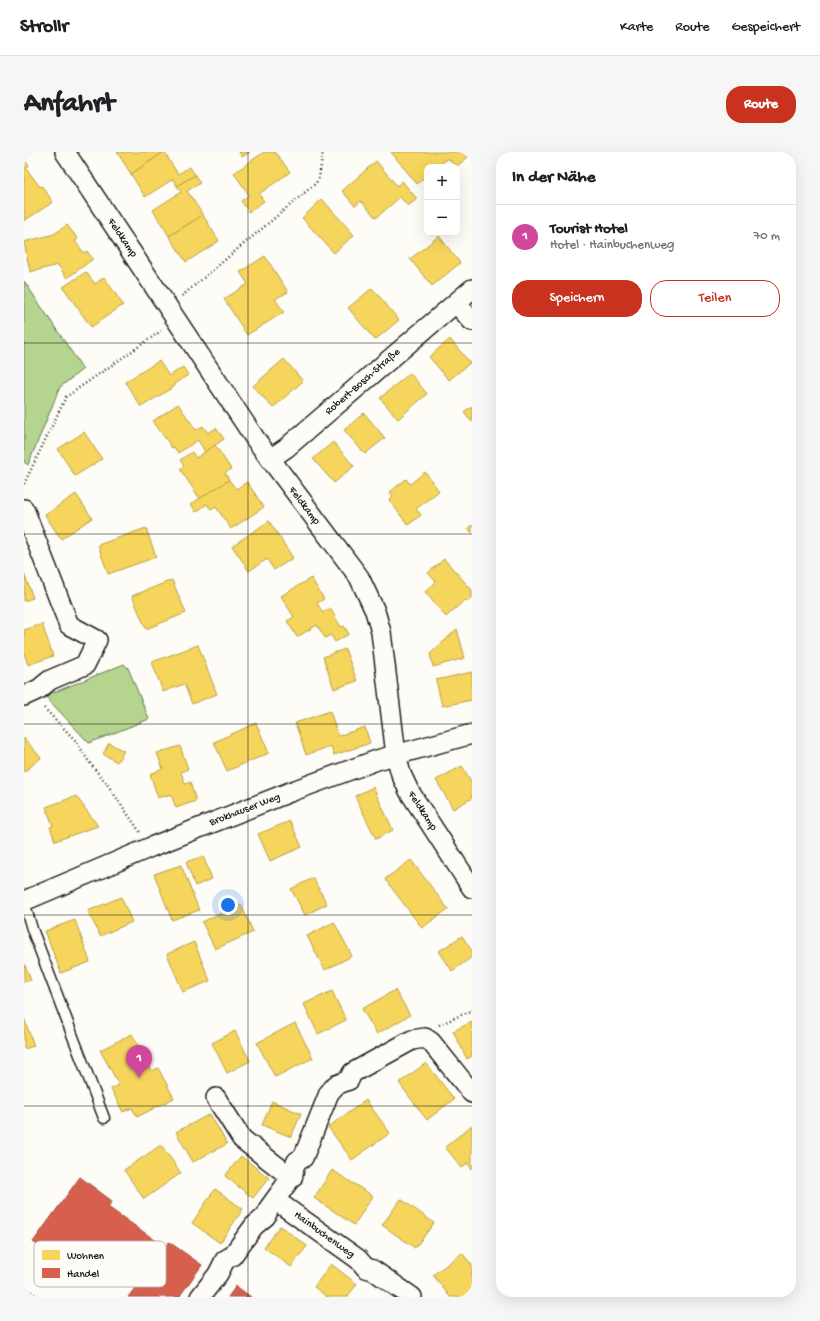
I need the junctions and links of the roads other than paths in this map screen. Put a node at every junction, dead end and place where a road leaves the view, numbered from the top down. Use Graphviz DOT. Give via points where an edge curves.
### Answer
graph roads {
  1 [pos="65,152"];
  2 [pos="472,289"];
  3 [pos="456,303"];
  4 [pos="472,321"];
  5 [pos="270,459"];
  6 [pos="24,509"];
  7 [pos="28,694"];
  8 [pos="472,734"];
  9 [pos="396,755"];
  10 [pos="472,888"];
  11 [pos="24,902"];
  12 [pos="472,1093"];
  13 [pos="216,1098"];
  14 [pos="104,1118"];
  15 [pos="292,1178"];
  16 [pos="275,1200"];
  17 [pos="200,1297"];
  18 [pos="412,1297"];
  1 -- 5 [label="street, Feldkamp"];
  2 -- 3 [label="street, Robert-Bosch-Straße"];
  3 -- 4 [label="street"];
  3 -- 5 [label="street, Robert-Bosch-Straße"];
  5 -- 9 [label="street, Feldkamp" via="359,577 369,595 381,632"];
  6 -- 7 [label="street" via="69,625 97,640 85,665 50,680"];
  8 -- 9 [label="street, Brokhauser Weg"];
  9 -- 10 [label="street, Feldkamp" via="409,791"];
  9 -- 11 [label="street, Brokhauser Weg" via="290,792 151,847"];
  11 -- 14 [label="lane"];
  12 -- 15 [label="street" via="431,1042 425,1038 417,1038 375,1059 352,1073 345,1083 332,1089 302,1158 294,1167"];
  13 -- 15 [label="street" via="242,1139"];
  15 -- 16 [label="street"];
  16 -- 17 [label="street" via="266,1216 254,1226 232,1256 225,1260 218,1274"];
  16 -- 18 [label="street, Hainbuchenweg" via="358,1259 366,1268 373,1270"];
}
